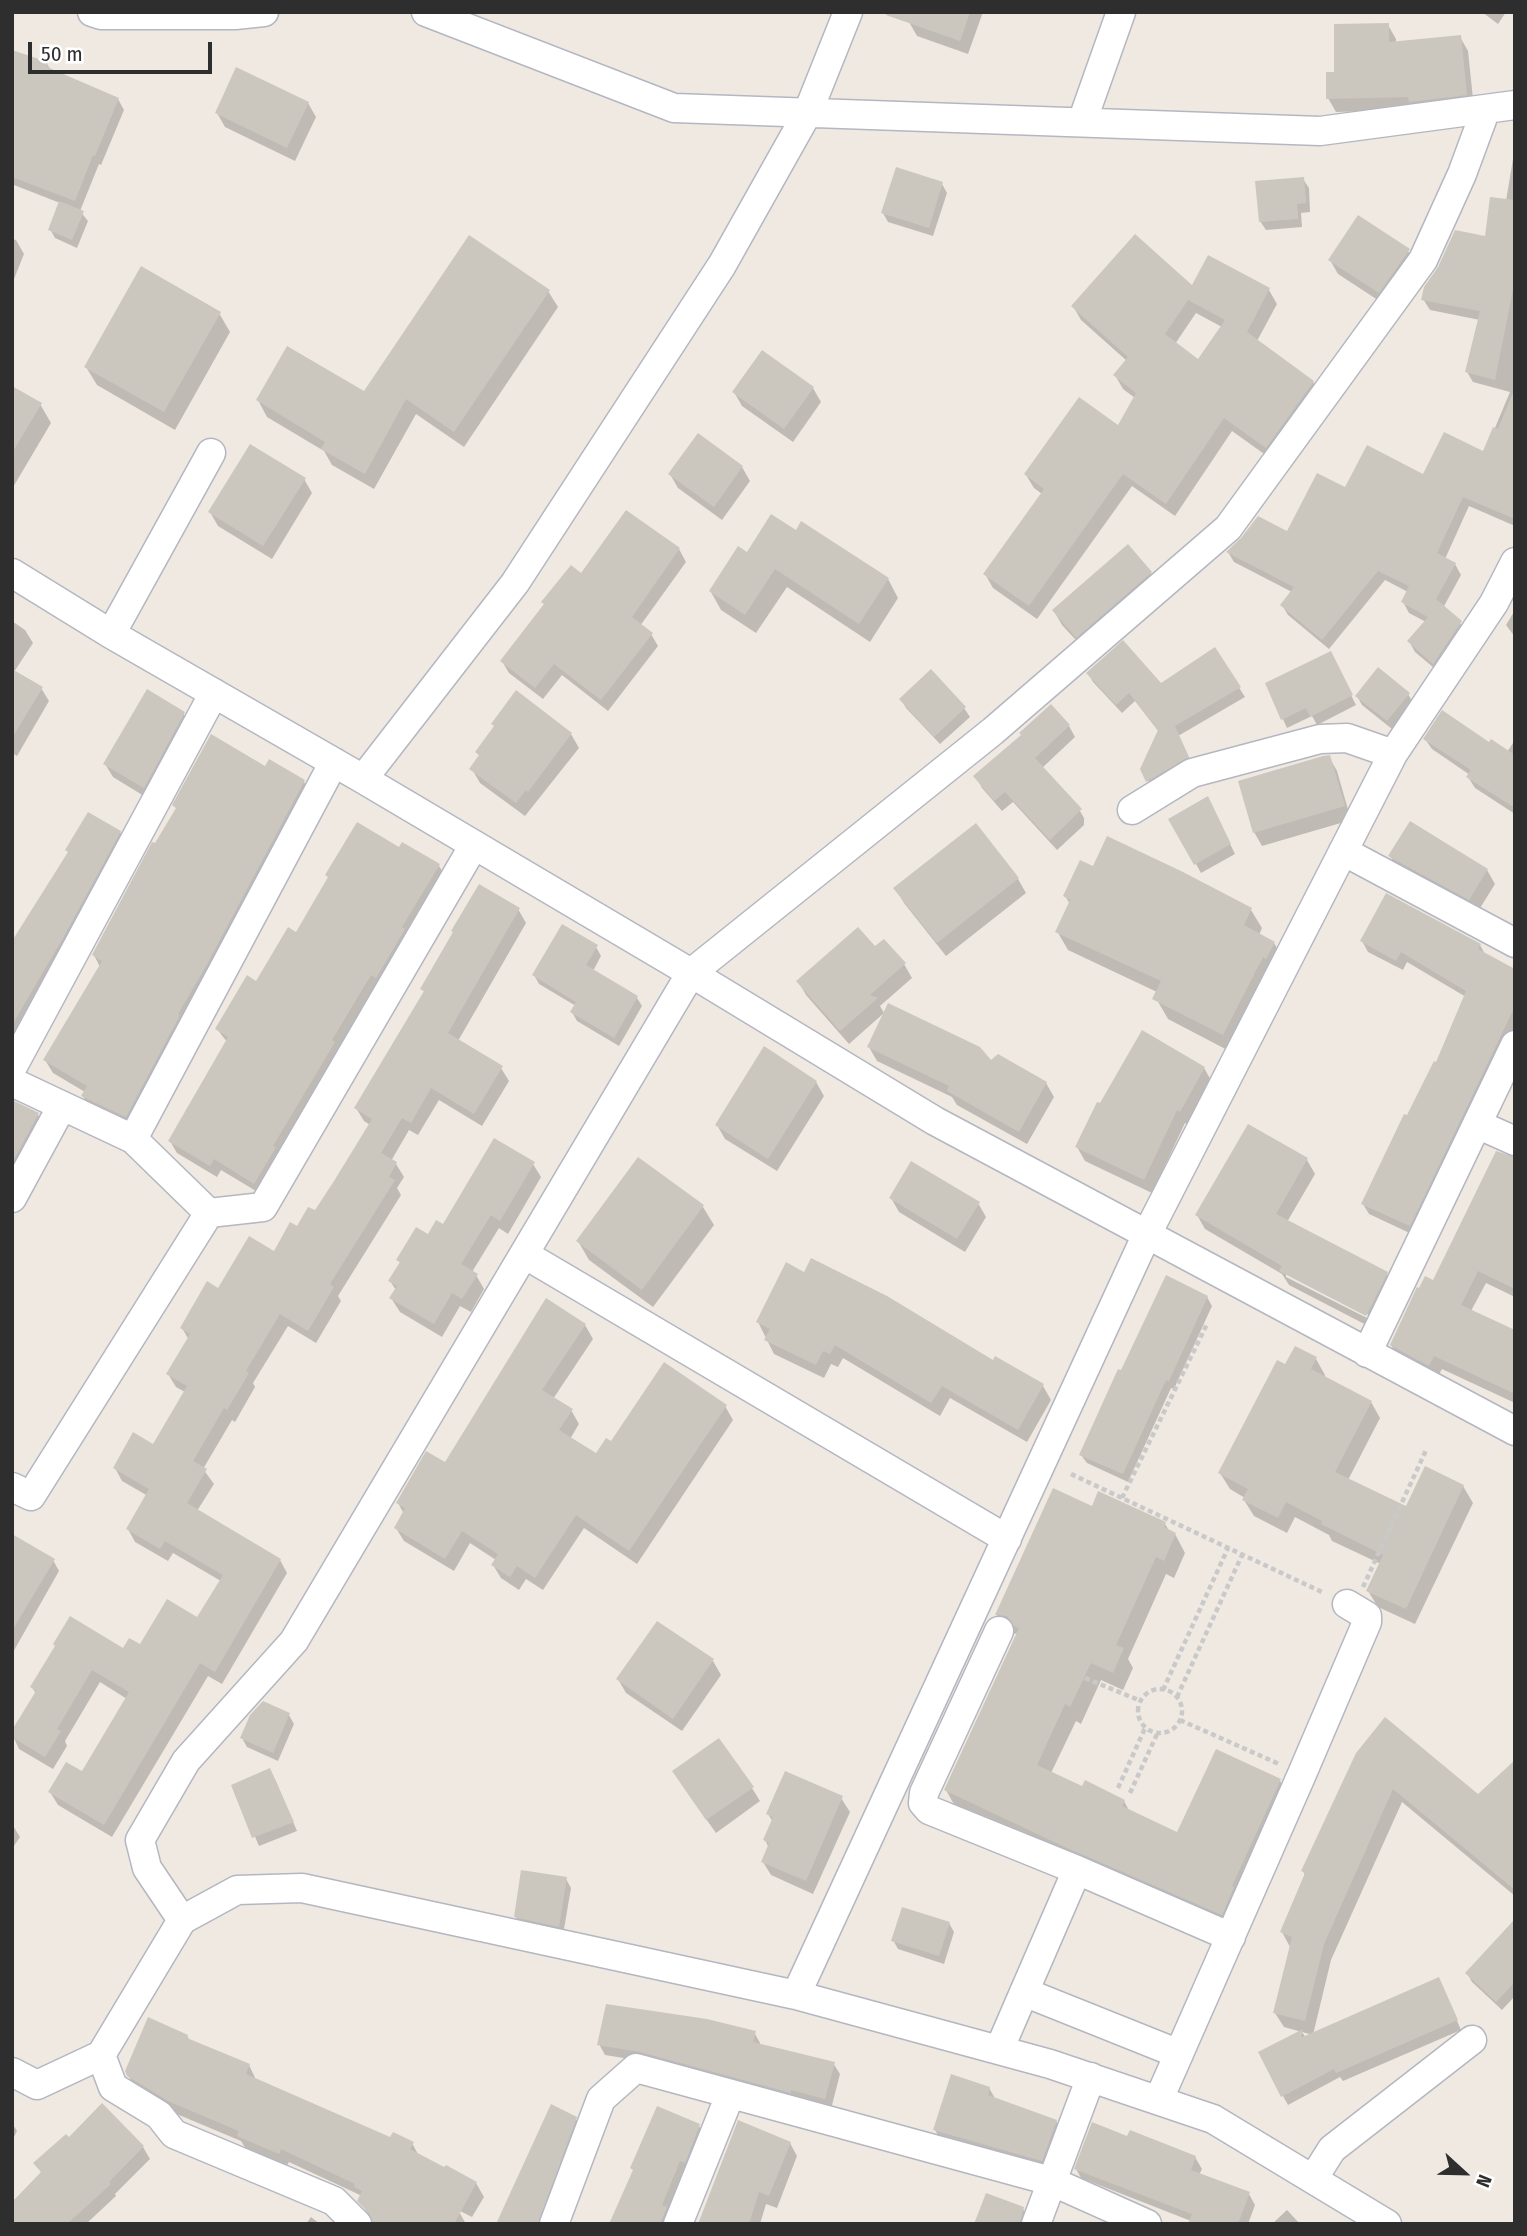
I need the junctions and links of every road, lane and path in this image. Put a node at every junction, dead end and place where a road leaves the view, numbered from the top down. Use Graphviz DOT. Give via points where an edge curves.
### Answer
graph roads {
  1 [pos="92,12"];
  2 [pos="264,12"];
  3 [pos="426,12"];
  4 [pos="848,12"];
  5 [pos="1121,12"];
  6 [pos="1515,105"];
  7 [pos="1486,109"];
  8 [pos="807,112"];
  9 [pos="1082,122"];
  10 [pos="211,453"];
  11 [pos="1515,562"];
  12 [pos="12,573"];
  13 [pos="111,634"];
  14 [pos="214,693"];
  15 [pos="1393,754"];
  16 [pos="334,762"];
  17 [pos="363,779"];
  18 [pos="1132,810"];
  19 [pos="474,845"];
  20 [pos="1343,850"];
  21 [pos="1515,943"];
  22 [pos="691,973"];
  23 [pos="1515,1045"];
  24 [pos="12,1068"];
  25 [pos="12,1082"];
  26 [pos="62,1106"];
  27 [pos="1477,1124"];
  28 [pos="132,1139"];
  29 [pos="1515,1141"];
  30 [pos="12,1198"];
  31 [pos="209,1213"];
  32 [pos="1147,1234"];
  33 [pos="524,1254"];
  34 [pos="1207,1325"];
  35 [pos="1367,1353"];
  36 [pos="1515,1431"];
  37 [pos="1427,1448"];
  38 [pos="1071,1474"];
  39 [pos="12,1487"];
  40 [pos="1122,1498"];
  41 [pos="1007,1539"];
  42 [pos="1228,1548"];
  43 [pos="1242,1555"];
  44 [pos="1347,1604"];
  45 [pos="999,1631"];
  46 [pos="1085,1678"];
  47 [pos="1163,1690"];
  48 [pos="1177,1697"];
  49 [pos="1141,1701"];
  50 [pos="1180,1720"];
  51 [pos="1146,1726"];
  52 [pos="1158,1732"];
  53 [pos="1302,1774"];
  54 [pos="1118,1788"];
  55 [pos="1130,1793"];
  56 [pos="1077,1870"];
  57 [pos="183,1920"];
  58 [pos="1231,1937"];
  59 [pos="1024,1992"];
  60 [pos="796,1995"];
  61 [pos="1472,2040"];
  62 [pos="999,2050"];
  63 [pos="1179,2054"];
  64 [pos="101,2055"];
  65 [pos="12,2073"];
  66 [pos="1091,2077"];
  67 [pos="730,2095"];
  68 [pos="1159,2099"];
  69 [pos="1312,2179"];
  70 [pos="1051,2181"];
  71 [pos="357,2224"];
  72 [pos="554,2224"];
  73 [pos="678,2224"];
  74 [pos="1036,2224"];
  75 [pos="1147,2224"];
  76 [pos="1387,2224"];
  1 -- 2 [label="street"];
  3 -- 8 [label="street" via="674,107"];
  4 -- 8 [label="street"];
  5 -- 9 [label="street"];
  6 -- 7 [label="street"];
  7 -- 9 [label="street" via="1320,131"];
  7 -- 22 [label="street" via="1423,260 1228,528 993,731"];
  8 -- 9 [label="street"];
  8 -- 17 [label="street" via="722,265 515,583"];
  10 -- 13 [label="street"];
  11 -- 15 [label="street" via="1494,603"];
  12 -- 13 [label="street"];
  13 -- 14 [label="street"];
  14 -- 16 [label="street"];
  14 -- 24 [label="street"];
  15 -- 18 [label="street" via="1347,738 1320,739 1192,773"];
  15 -- 20 [label="street"];
  16 -- 17 [label="street"];
  16 -- 28 [label="street"];
  17 -- 19 [label="street"];
  19 -- 22 [label="street"];
  19 -- 31 [label="street" via="263,1207"];
  20 -- 21 [label="street"];
  20 -- 32 [label="street"];
  22 -- 32 [label="street" via="935,1121"];
  22 -- 33 [label="street"];
  23 -- 27 [label="street"];
  25 -- 26 [label="street"];
  26 -- 28 [label="street"];
  26 -- 30 [label="street"];
  27 -- 29 [label="street"];
  27 -- 35 [label="street"];
  28 -- 31 [label="street"];
  31 -- 39 [label="street" via="31,1496"];
  32 -- 35 [label="street"];
  32 -- 41 [label="street"];
  33 -- 41 [label="street"];
  33 -- 57 [label="street" via="294,1641 186,1761 140,1840 147,1868"];
  34 -- 40 [label="path"];
  35 -- 36 [label="street"];
  37 -- 44 [label="path" via="1356,1601"];
  38 -- 40 [label="path"];
  40 -- 42 [label="path"];
  41 -- 60 [label="street"];
  42 -- 43 [label="path"];
  42 -- 47 [label="path"];
  43 -- 44 [label="path"];
  43 -- 48 [label="path"];
  44 -- 53 [label="street" via="1367,1616 1367,1622"];
  45 -- 56 [label="street" via="923,1803 929,1810"];
  46 -- 49 [label="path"];
  47 -- 48 [label="path"];
  47 -- 49 [label="path" via="1153,1690"];
  48 -- 50 [label="path"];
  49 -- 51 [label="path" via="1139,1713"];
  50 -- 52 [label="path" via="1169,1731"];
  50 -- 53 [label="path"];
  51 -- 52 [label="path"];
  51 -- 54 [label="path"];
  52 -- 55 [label="path"];
  53 -- 58 [label="street"];
  56 -- 58 [label="street"];
  56 -- 59 [label="street"];
  57 -- 60 [label="street" via="237,1890 302,1888"];
  57 -- 64 [label="street"];
  58 -- 63 [label="street"];
  59 -- 62 [label="street"];
  59 -- 63 [label="street"];
  60 -- 62 [label="street"];
  61 -- 69 [label="street" via="1332,2150"];
  62 -- 66 [label="street"];
  63 -- 68 [label="street"];
  64 -- 65 [label="street" via="37,2085"];
  64 -- 71 [label="street" via="113,2087 159,2115 174,2134 334,2201"];
  66 -- 68 [label="street"];
  66 -- 70 [label="street"];
  67 -- 70 [label="street"];
  67 -- 72 [label="street" via="636,2068 601,2099"];
  67 -- 73 [label="street"];
  68 -- 69 [label="street" via="1213,2119"];
  69 -- 76 [label="street"];
  70 -- 74 [label="street"];
  70 -- 75 [label="street"];
}
